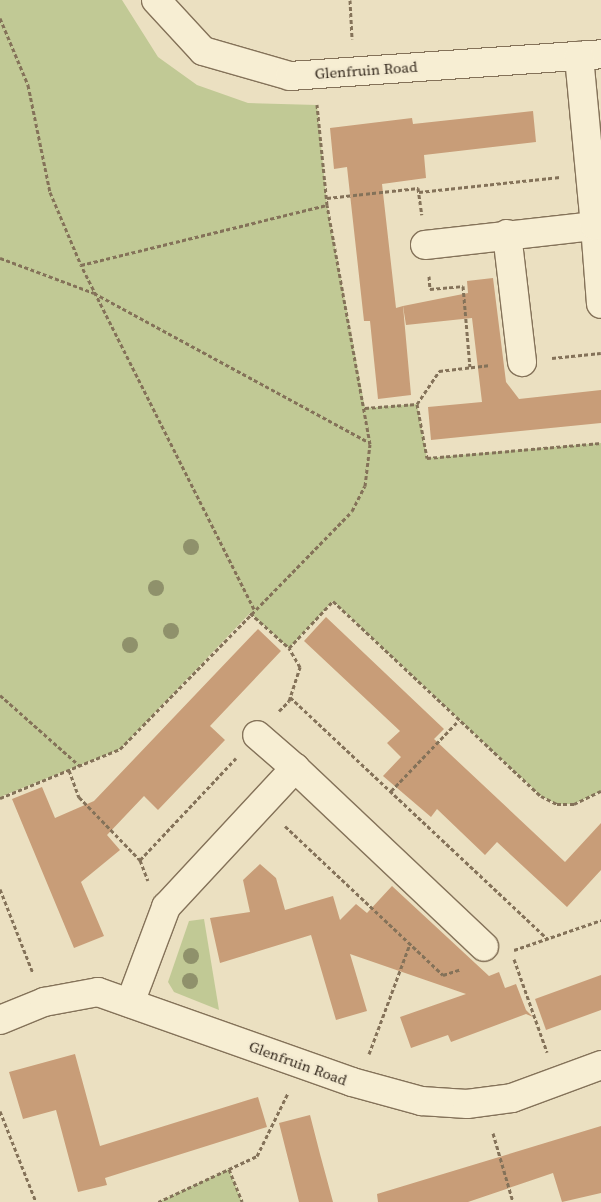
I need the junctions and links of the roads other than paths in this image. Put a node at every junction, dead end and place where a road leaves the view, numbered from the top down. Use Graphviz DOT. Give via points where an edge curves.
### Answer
graph roads {
  1 [pos="156,0"];
  2 [pos="590,55"];
  3 [pos="595,226"];
  4 [pos="507,234"];
  5 [pos="425,245"];
  6 [pos="601,304"];
  7 [pos="522,362"];
  8 [pos="257,735"];
  9 [pos="295,768"];
  10 [pos="484,947"];
  11 [pos="130,1003"];
  12 [pos="0,1020"];
  13 [pos="601,1065"];
  1 -- 2 [label="street, Glenfruin Road" via="203,51 290,76"];
  2 -- 3 [label="street" via="590,174"];
  3 -- 4 [label="street"];
  3 -- 6 [label="street"];
  4 -- 5 [label="street"];
  4 -- 7 [label="street"];
  8 -- 9 [label="street"];
  9 -- 10 [label="street"];
  9 -- 11 [label="street" via="166,907"];
  11 -- 12 [label="street, Glenfruin Road" via="98,992 44,1002"];
  11 -- 13 [label="street, Glenfruin Road" via="357,1084 421,1101 468,1104 512,1098"];
}
